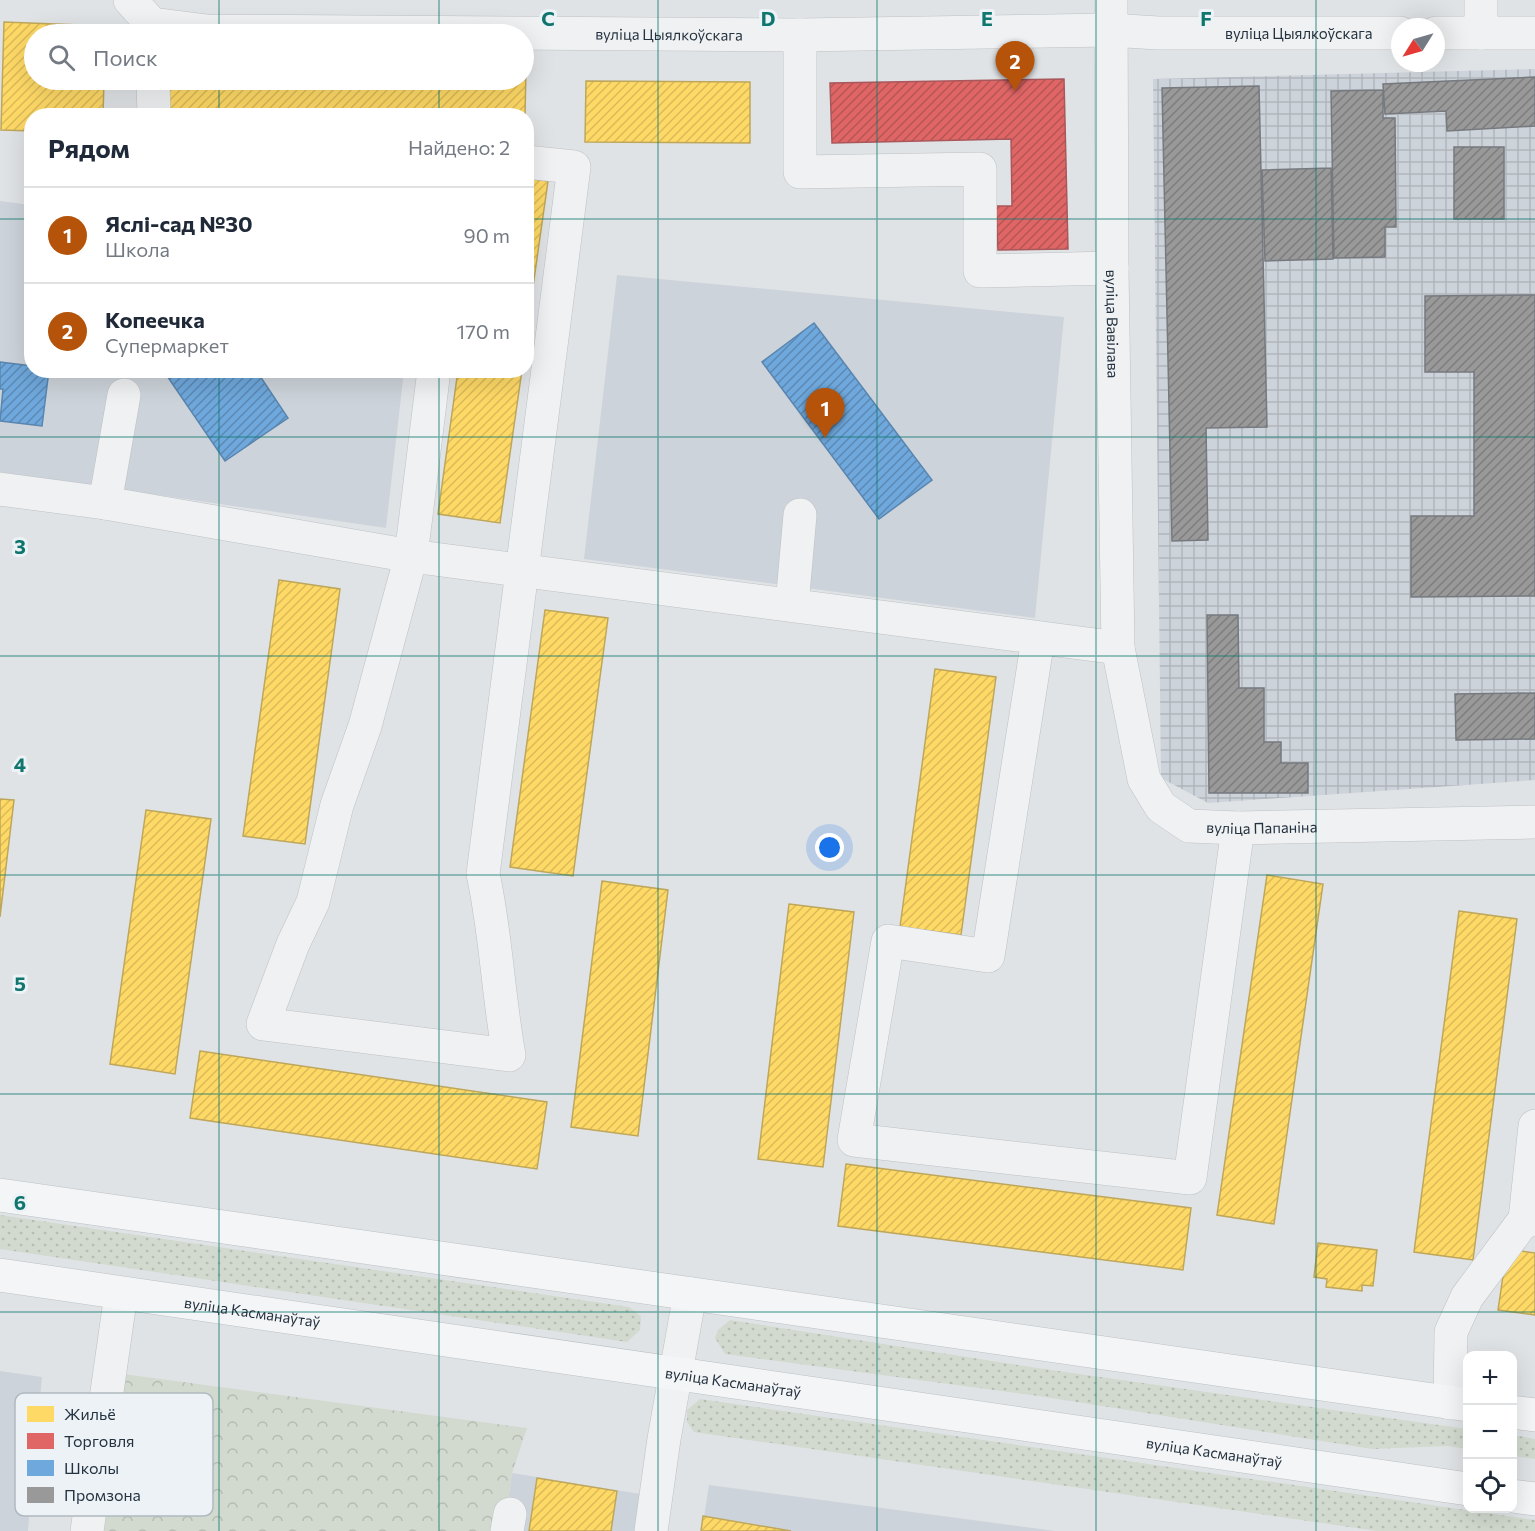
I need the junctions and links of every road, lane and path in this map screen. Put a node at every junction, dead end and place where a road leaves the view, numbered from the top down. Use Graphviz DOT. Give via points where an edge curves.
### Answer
graph roads {
  1 [pos="130,0"];
  2 [pos="1481,0"];
  3 [pos="1110,15"];
  4 [pos="148,24"];
  5 [pos="534,33"];
  6 [pos="1391,33"];
  7 [pos="1445,33"];
  8 [pos="1481,33"];
  9 [pos="1535,33"];
  10 [pos="800,35"];
  11 [pos="153,90"];
  12 [pos="154,108"];
  13 [pos="534,163"];
  14 [pos="1112,268"];
  15 [pos="433,378"];
  16 [pos="124,395"];
  17 [pos="0,489"];
  18 [pos="105,503"];
  19 [pos="800,515"];
  20 [pos="411,556"];
  21 [pos="521,570"];
  22 [pos="792,605"];
  23 [pos="1038,639"];
  24 [pos="1118,648"];
  25 [pos="1535,822"];
  26 [pos="1238,828"];
  27 [pos="1535,1126"];
  28 [pos="0,1195"];
  29 [pos="1530,1220"];
  30 [pos="0,1275"];
  31 [pos="121,1293"];
  32 [pos="690,1294"];
  33 [pos="675,1375"];
  34 [pos="107,1393"];
  35 [pos="1459,1404"];
  36 [pos="1517,1413"];
  37 [pos="1535,1415"];
  38 [pos="1463,1488"];
  39 [pos="1517,1497"];
  40 [pos="1535,1499"];
  41 [pos="89,1516"];
  42 [pos="87,1531"];
  43 [pos="651,1531"];
  1 -- 4 [label="street, вуліца Цыялкоўскага"];
  2 -- 8 [label="street"];
  3 -- 6 [label="street, вуліца Цыялкоўскага" via="1158,33"];
  3 -- 10 [label="street, вуліца Цыялкоўскага"];
  3 -- 14 [label="street, вуліца Вавілава"];
  5 -- 10 [label="street, вуліца Цыялкоўскага"];
  7 -- 8 [label="street"];
  8 -- 9 [label="street"];
  10 -- 14 [label="street" via="800,172 980,169 980,271"];
  11 -- 12 [label="street"];
  13 -- 21 [label="street" via="574,167"];
  14 -- 24 [label="street, вуліца Вавілава"];
  15 -- 20 [label="street"];
  16 -- 18 [label="street"];
  17 -- 18 [label="street"];
  18 -- 20 [label="street"];
  19 -- 22 [label="street"];
  20 -- 21 [label="street"];
  20 -- 21 [label="street" via="365,726 337,805 313,902 263,1024 509,1055 483,874"];
  21 -- 22 [label="street"];
  22 -- 23 [label="street"];
  23 -- 24 [label="street"];
  23 -- 26 [label="street" via="988,956 888,941 854,1140 1190,1178"];
  24 -- 26 [label="street, вуліца Папаніна" via="1144,779 1161,807 1189,825"];
  25 -- 26 [label="street, вуліца Папаніна"];
  27 -- 29 [label="street"];
  28 -- 32 [label="main road"];
  29 -- 35 [label="street" via="1467,1297 1451,1332"];
  30 -- 31 [label="main road, вуліца Касманаўтаў"];
  31 -- 33 [label="main road, вуліца Касманаўтаў"];
  31 -- 34 [label="street"];
  32 -- 33 [label="street"];
  32 -- 35 [label="main road"];
  33 -- 38 [label="main road, вуліца Касманаўтаў"];
  33 -- 43 [label="street"];
  36 -- 37 [label="main road"];
  39 -- 40 [label="main road"];
  41 -- 42 [label="street"];
}
